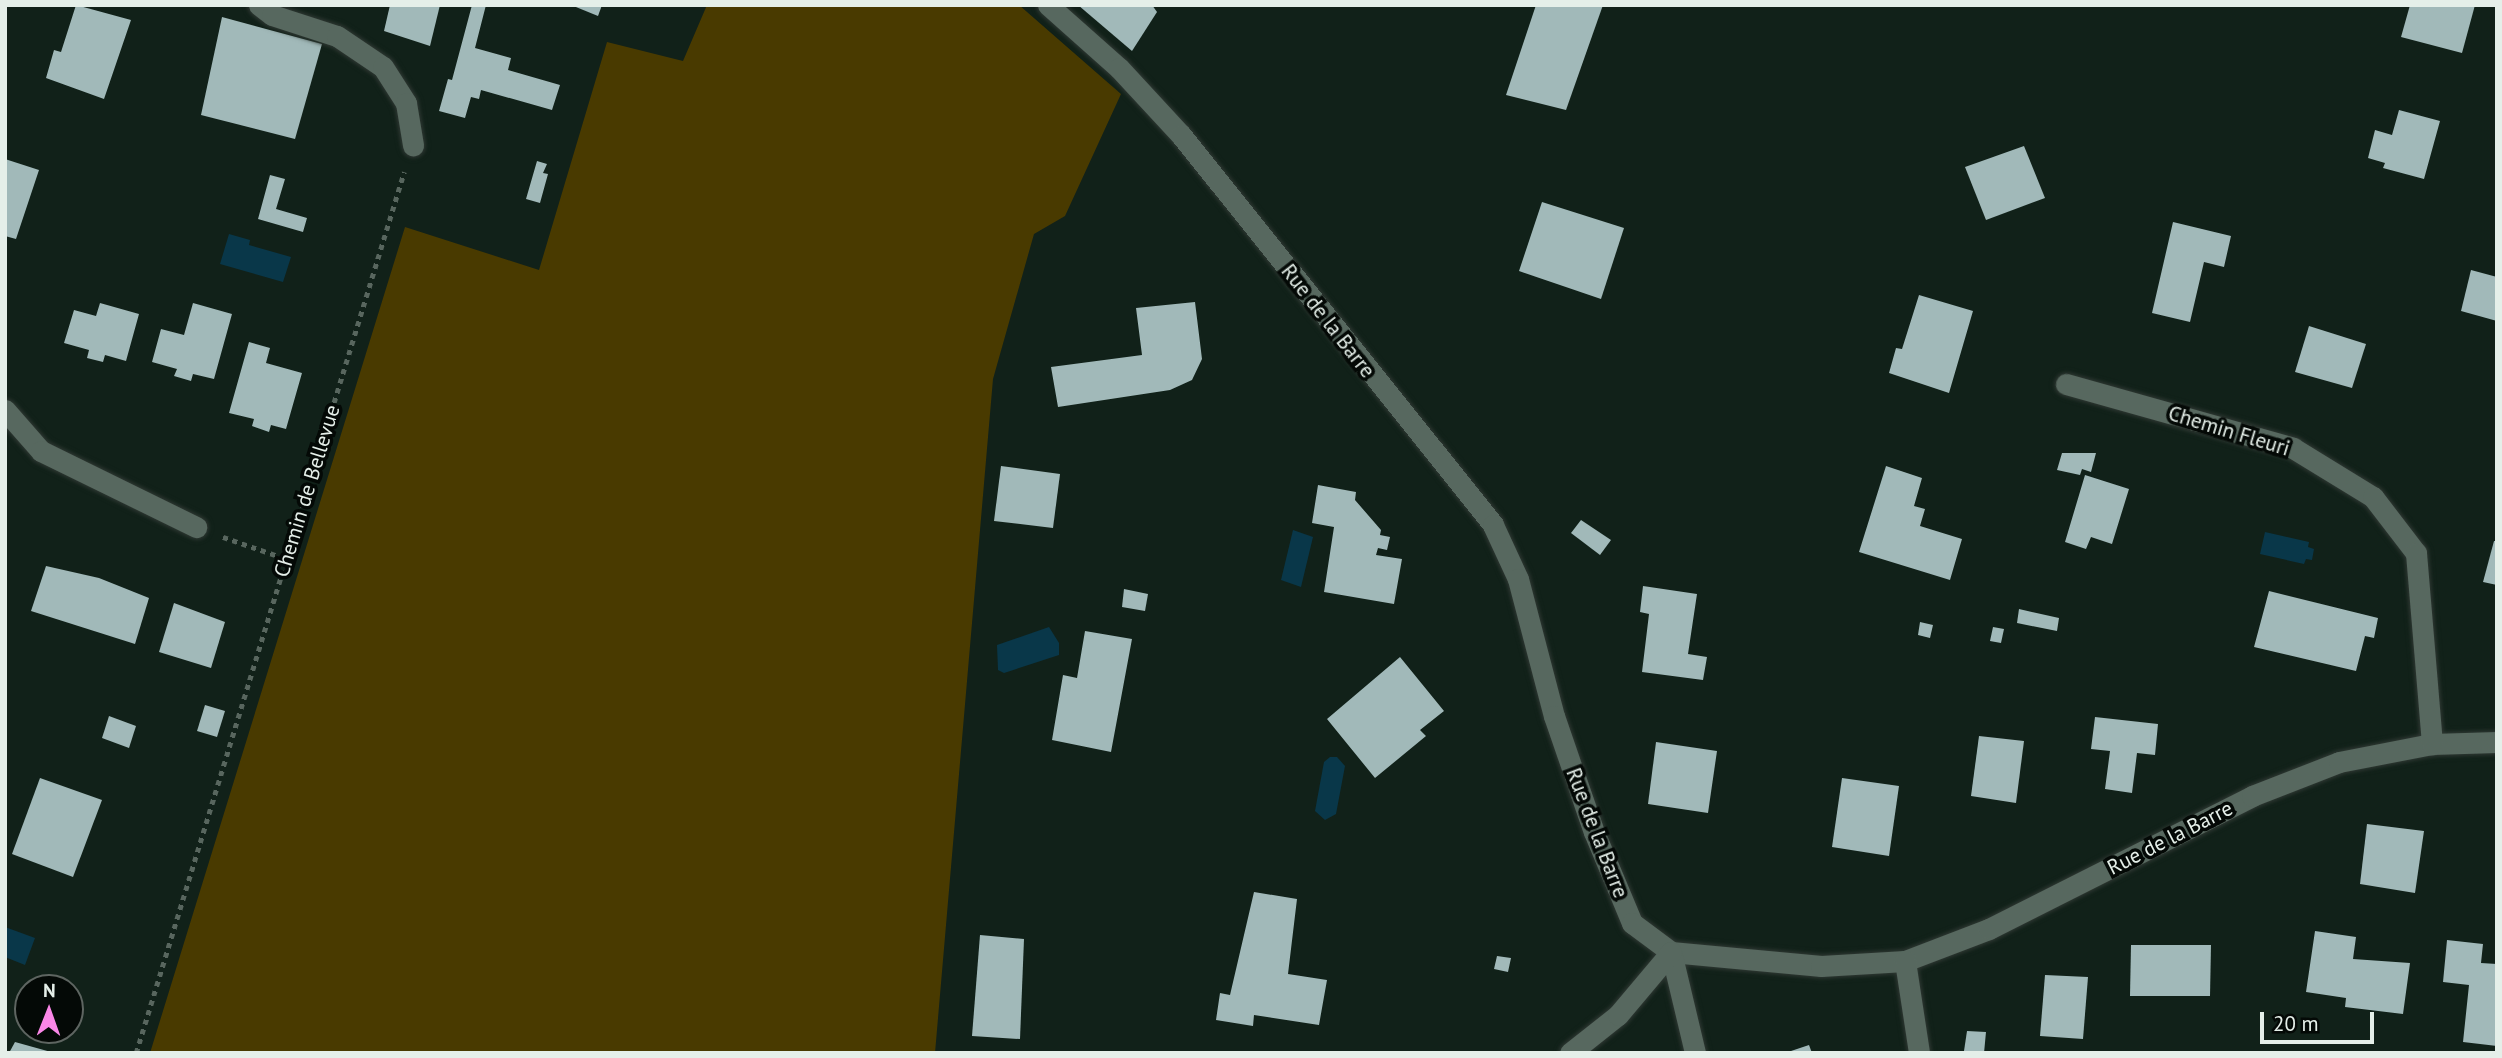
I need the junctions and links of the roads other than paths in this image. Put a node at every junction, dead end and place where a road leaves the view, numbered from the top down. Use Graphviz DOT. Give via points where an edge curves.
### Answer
graph roads {
  1 [pos="258,5"];
  2 [pos="1048,5"];
  3 [pos="413,145"];
  4 [pos="2066,384"];
  5 [pos="5,410"];
  6 [pos="196,527"];
  7 [pos="2495,742"];
  8 [pos="2432,744"];
  9 [pos="1671,952"];
  10 [pos="1905,961"];
  11 [pos="1570,1053"];
  12 [pos="1695,1053"];
  13 [pos="1919,1053"];
  1 -- 3 [label="street" via="272,15 337,36 383,67 406,103"];
  2 -- 9 [label="street, Rue de la Barre" via="1119,68 1181,135 1493,525 1518,579 1554,716 1599,844 1632,923"];
  4 -- 8 [label="street, Chemin Fleuri" via="2293,448 2373,497 2416,553"];
  5 -- 6 [label="street" via="41,451"];
  7 -- 8 [label="street, Rue de la Barre"];
  8 -- 10 [label="street, Rue de la Barre" via="2339,762 2252,796 1989,929"];
  9 -- 10 [label="street, Rue de la Barre" via="1821,966"];
  9 -- 11 [label="street" via="1618,1015"];
  9 -- 12 [label="street"];
  10 -- 13 [label="street"];
}
